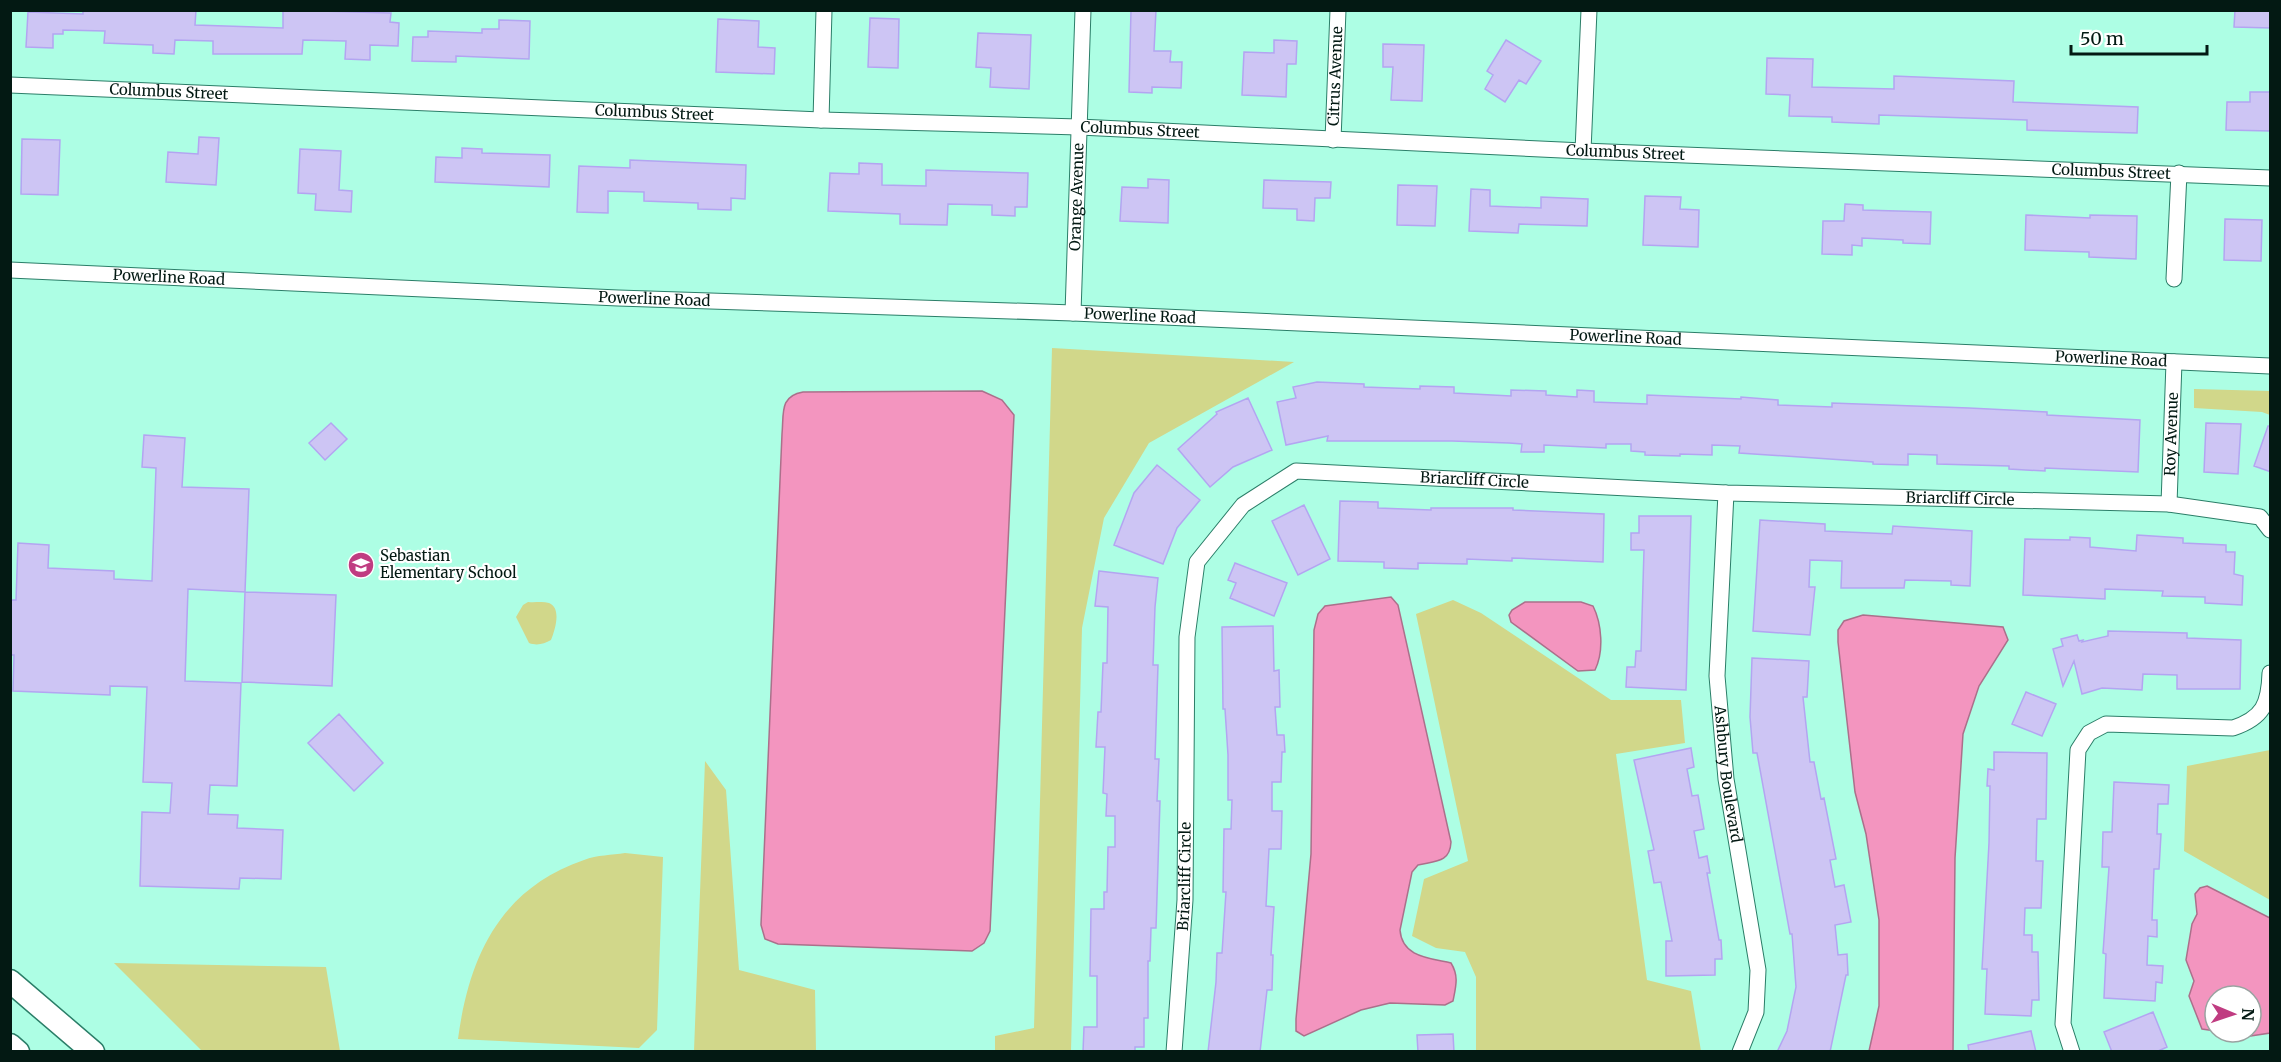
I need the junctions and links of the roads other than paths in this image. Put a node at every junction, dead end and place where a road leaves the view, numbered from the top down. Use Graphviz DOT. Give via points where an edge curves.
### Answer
graph roads {
  1 [pos="824,10"];
  2 [pos="1083,10"];
  3 [pos="1338,10"];
  4 [pos="1589,10"];
  5 [pos="10,85"];
  6 [pos="820,120"];
  7 [pos="1079,127"];
  8 [pos="1333,140"];
  9 [pos="1583,151"];
  10 [pos="2179,173"];
  11 [pos="2271,178"];
  12 [pos="10,270"];
  13 [pos="2174,279"];
  14 [pos="1073,314"];
  15 [pos="2174,362"];
  16 [pos="2271,366"];
  17 [pos="1726,492"];
  18 [pos="2169,504"];
  19 [pos="2271,530"];
  20 [pos="2271,673"];
  21 [pos="10,981"];
  22 [pos="10,1045"];
  23 [pos="18,1052"];
  24 [pos="93,1052"];
  25 [pos="1174,1052"];
  26 [pos="1740,1052"];
  27 [pos="2072,1052"];
  1 -- 6 [label="street"];
  2 -- 7 [label="street, Orange Avenue"];
  3 -- 8 [label="street, Citrus Avenue"];
  4 -- 9 [label="street"];
  5 -- 6 [label="street, Columbus Street"];
  6 -- 7 [label="street, Columbus Street"];
  7 -- 8 [label="street, Columbus Street"];
  7 -- 14 [label="street, Orange Avenue"];
  8 -- 9 [label="street, Columbus Street"];
  9 -- 10 [label="street, Columbus Street"];
  10 -- 11 [label="street, Columbus Street"];
  10 -- 13 [label="street"];
  12 -- 14 [label="street, Powerline Road"];
  14 -- 15 [label="street, Powerline Road"];
  15 -- 16 [label="street, Powerline Road"];
  15 -- 18 [label="street, Roy Avenue"];
  17 -- 18 [label="street, Briarcliff Circle"];
  17 -- 25 [label="street, Briarcliff Circle" via="1296,471 1243,505 1197,562 1187,637 1185,900"];
  17 -- 26 [label="street, Ashbury Boulevard" via="1717,676 1726,779 1758,970 1756,1012"];
  18 -- 19 [label="street, Briarcliff Circle" via="2260,517"];
  20 -- 27 [label="street" via="2270,695 2250,723 2232,728 2106,724 2090,733 2078,750 2063,1024"];
  21 -- 24 [label="main road"];
  22 -- 23 [label="main road"];
}
